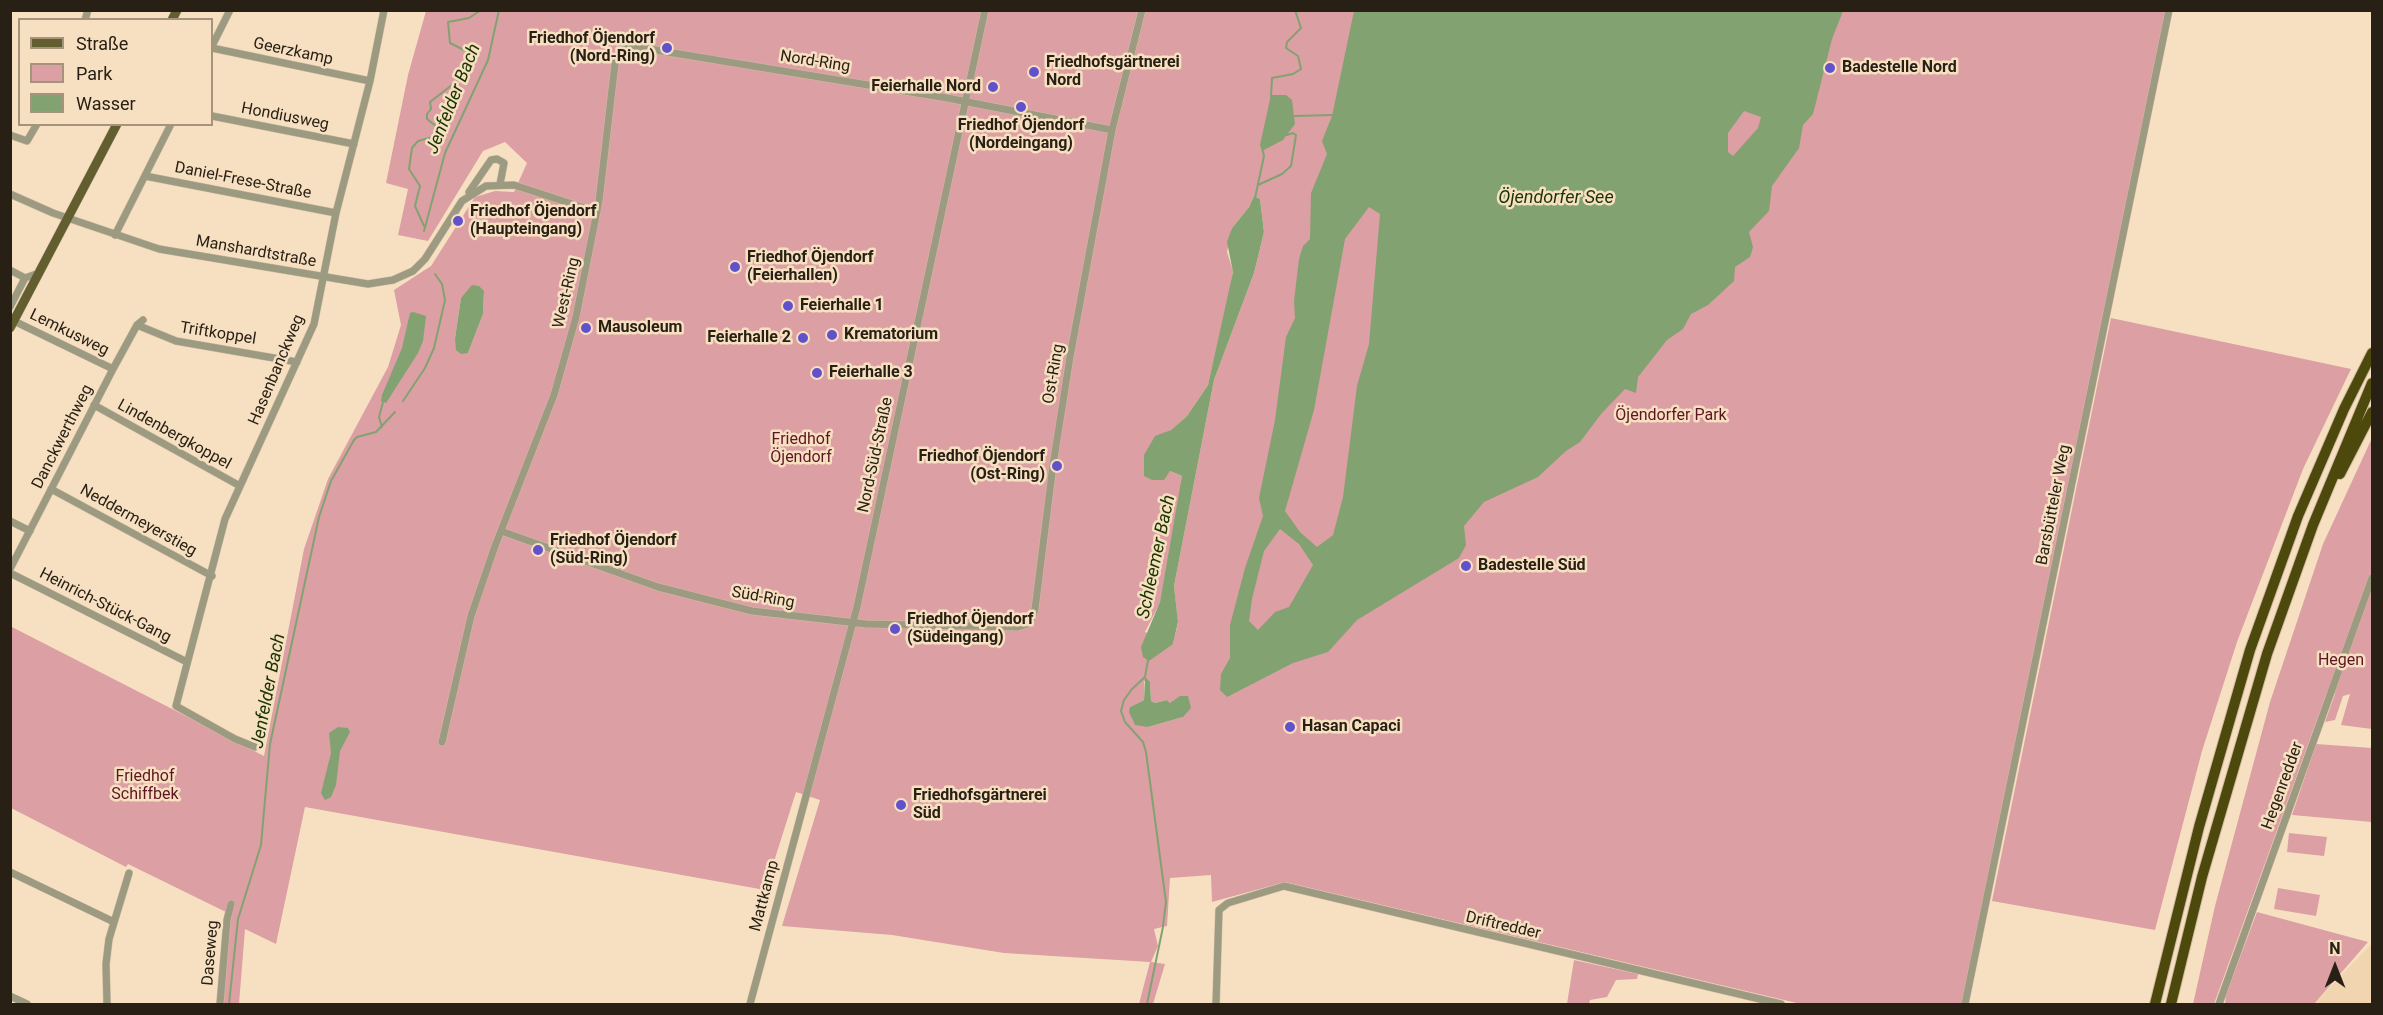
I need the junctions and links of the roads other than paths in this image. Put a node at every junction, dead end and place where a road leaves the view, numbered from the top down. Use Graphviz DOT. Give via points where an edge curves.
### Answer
graph roads {
  1 [pos="230,10"];
  2 [pos="384,10"];
  3 [pos="985,10"];
  4 [pos="1142,10"];
  5 [pos="2169,10"];
  6 [pos="213,45"];
  7 [pos="213,47"];
  8 [pos="620,50"];
  9 [pos="370,81"];
  10 [pos="965,102"];
  11 [pos="213,116"];
  12 [pos="36,126"];
  13 [pos="116,126"];
  14 [pos="170,126"];
  15 [pos="1112,130"];
  16 [pos="10,135"];
  17 [pos="354,144"];
  18 [pos="145,176"];
  19 [pos="500,184"];
  20 [pos="10,194"];
  21 [pos="466,197"];
  22 [pos="597,212"];
  23 [pos="336,213"];
  24 [pos="68,217"];
  25 [pos="114,235"];
  26 [pos="10,270"];
  27 [pos="39,273"];
  28 [pos="322,277"];
  29 [pos="26,278"];
  30 [pos="10,307"];
  31 [pos="140,322"];
  32 [pos="12,324"];
  33 [pos="2373,353"];
  34 [pos="297,362"];
  35 [pos="113,369"];
  36 [pos="2373,383"];
  37 [pos="94,405"];
  38 [pos="2373,412"];
  39 [pos="240,486"];
  40 [pos="51,489"];
  41 [pos="10,521"];
  42 [pos="2313,525"];
  43 [pos="30,531"];
  44 [pos="501,531"];
  45 [pos="10,571"];
  46 [pos="212,576"];
  47 [pos="2373,578"];
  48 [pos="1030,622"];
  49 [pos="853,623"];
  50 [pos="187,662"];
  51 [pos="442,742"];
  52 [pos="255,747"];
  53 [pos="806,795"];
  54 [pos="10,872"];
  55 [pos="129,873"];
  56 [pos="231,904"];
  57 [pos="114,922"];
  58 [pos="10,996"];
  59 [pos="27,1005"];
  60 [pos="107,1005"];
  61 [pos="220,1005"];
  62 [pos="750,1005"];
  63 [pos="1216,1005"];
  64 [pos="1782,1005"];
  65 [pos="1965,1005"];
  66 [pos="2155,1005"];
  67 [pos="2171,1005"];
  68 [pos="2219,1005"];
  1 -- 6 [label="street"];
  2 -- 9 [label="street, Hasenbanckweg"];
  3 -- 10 [label="street, Nord-Süd-Straße"];
  4 -- 15 [label="street"];
  5 -- 65 [label="street, Barsbütteler Weg"];
  7 -- 9 [label="street, Geerzkamp"];
  8 -- 10 [label="street, Nord-Ring" via="638,47"];
  8 -- 22 [label="street, West-Ring"];
  9 -- 17 [label="street, Hasenbanckweg"];
  10 -- 15 [label="street, Nord-Ring"];
  10 -- 49 [label="street, Nord-Süd-Straße"];
  11 -- 17 [label="street, Hondiusweg"];
  12 -- 16 [label="street" via="27,141"];
  13 -- 24 [label="main road"];
  14 -- 18 [label="street"];
  15 -- 48 [label="street, Ost-Ring" via="1068,369 1035,609"];
  17 -- 23 [label="street, Hasenbanckweg"];
  18 -- 23 [label="street, Daniel-Frese-Straße"];
  18 -- 25 [label="street"];
  19 -- 21 [label="street" via="479,188"];
  19 -- 21 [label="street, Manshardtstraße" via="504,163 491,160"];
  19 -- 22 [label="street"];
  20 -- 24 [label="street, Manshardtstraße"];
  21 -- 28 [label="street, Manshardtstraße" via="421,264 403,276 368,284"];
  22 -- 44 [label="street, West-Ring" via="579,307 563,364"];
  23 -- 28 [label="street, Hasenbanckweg"];
  24 -- 25 [label="street, Manshardtstraße"];
  24 -- 27 [label="main road"];
  25 -- 28 [label="street, Manshardtstraße" via="159,249"];
  26 -- 29 [label="street"];
  27 -- 29 [label="street"];
  27 -- 32 [label="main road"];
  28 -- 34 [label="street, Hasenbanckweg" via="314,324"];
  29 -- 30 [label="street"];
  31 -- 34 [label="street, Triftkoppel" via="176,341"];
  31 -- 35 [label="street, Danckwerthweg"];
  32 -- 35 [label="street, Lemkusweg"];
  33 -- 66 [label="highway" via="2307,494 2250,650 2199,827"];
  34 -- 39 [label="street, Hasenbanckweg"];
  35 -- 37 [label="street, Danckwerthweg"];
  36 -- 42 [label="highway"];
  37 -- 39 [label="street, Lindenbergkoppel"];
  37 -- 40 [label="street, Danckwerthweg"];
  38 -- 42 [label="highway"];
  39 -- 46 [label="street, Hasenbanckweg" via="225,519"];
  40 -- 43 [label="street, Danckwerthweg"];
  40 -- 46 [label="street, Neddermeyerstieg"];
  41 -- 43 [label="street"];
  42 -- 67 [label="highway" via="2240,739"];
  43 -- 45 [label="street, Danckwerthweg"];
  44 -- 49 [label="street, Süd-Ring" via="709,602 795,618"];
  44 -- 51 [label="street, West-Ring" via="471,616"];
  45 -- 50 [label="street, Heinrich-Stück-Gang"];
  46 -- 50 [label="street, Hasenbanckweg"];
  47 -- 68 [label="street, Hegenredder"];
  48 -- 49 [label="street, Süd-Ring" via="1018,627"];
  49 -- 53 [label="street, Nord-Süd-Straße"];
  50 -- 52 [label="street, Hasenbanckweg" via="176,706"];
  53 -- 62 [label="street, Mattkamp"];
  54 -- 57 [label="street"];
  55 -- 57 [label="street"];
  56 -- 61 [label="street, Daseweg"];
  57 -- 60 [label="street" via="107,958"];
  58 -- 59 [label="street"];
  63 -- 64 [label="street, Driftredder" via="1218,915 1222,907 1284,886"];
}
